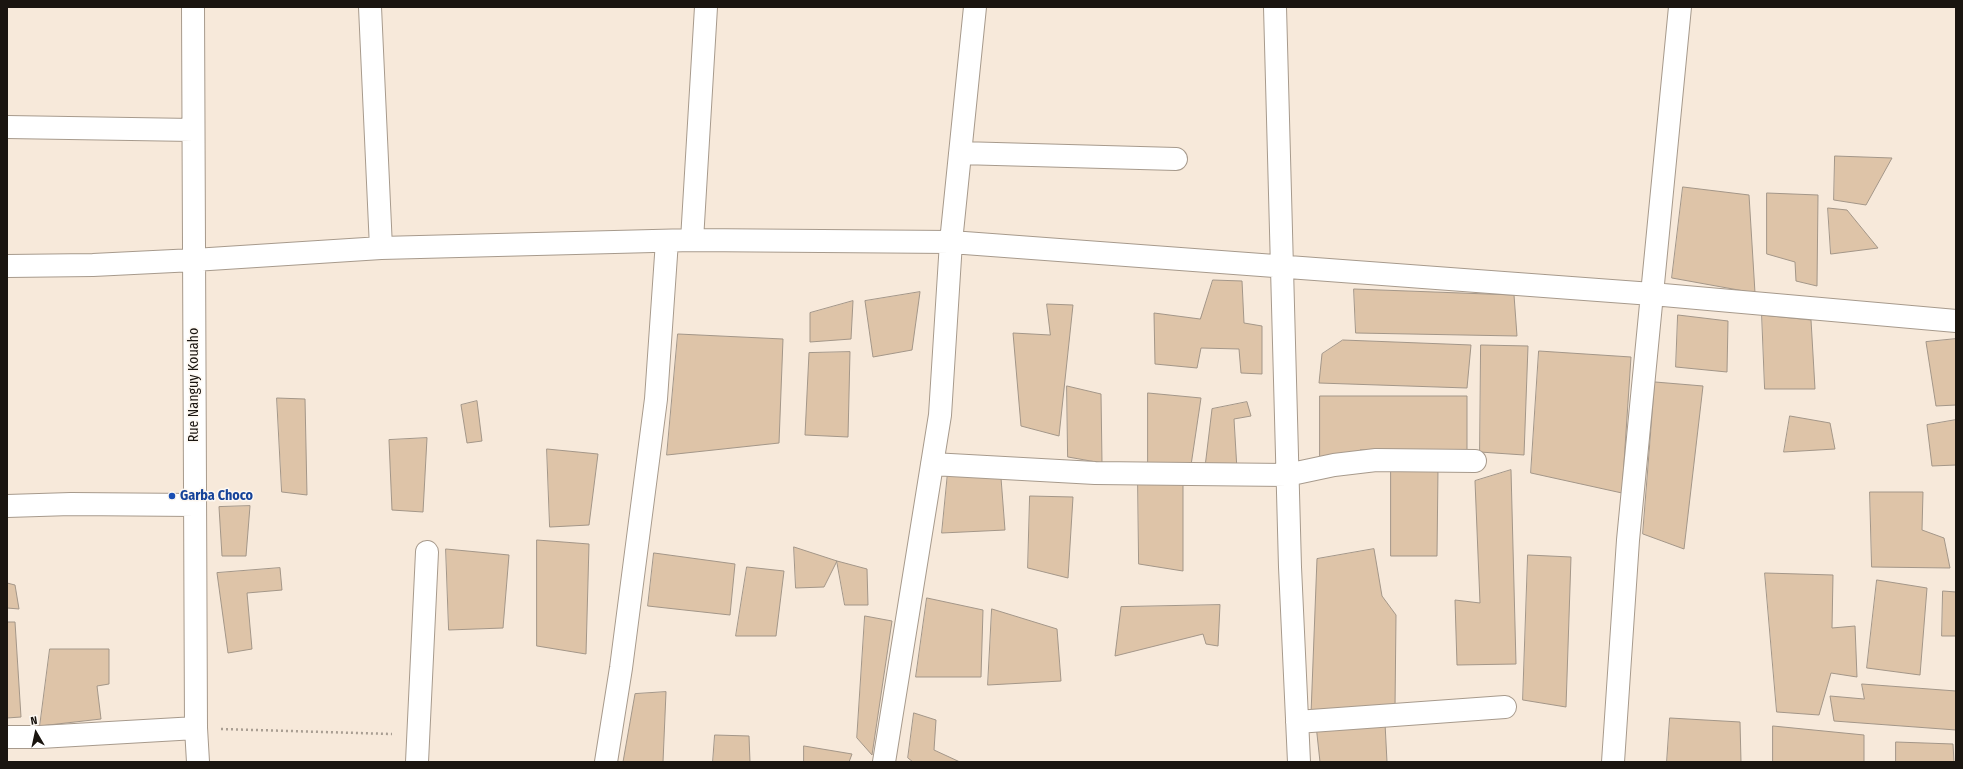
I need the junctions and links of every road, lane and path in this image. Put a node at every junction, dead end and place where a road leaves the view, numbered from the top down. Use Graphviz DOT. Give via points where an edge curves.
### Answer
graph roads {
  1 [pos="193,7"];
  2 [pos="370,7"];
  3 [pos="706,7"];
  4 [pos="975,7"];
  5 [pos="1275,7"];
  6 [pos="1680,7"];
  7 [pos="7,127"];
  8 [pos="193,130"];
  9 [pos="960,153"];
  10 [pos="1176,159"];
  11 [pos="692,240"];
  12 [pos="667,241"];
  13 [pos="951,242"];
  14 [pos="381,248"];
  15 [pos="194,260"];
  16 [pos="7,266"];
  17 [pos="1281,267"];
  18 [pos="1652,294"];
  19 [pos="1956,321"];
  20 [pos="1475,461"];
  21 [pos="932,464"];
  22 [pos="1287,475"];
  23 [pos="195,504"];
  24 [pos="7,506"];
  25 [pos="427,552"];
  26 [pos="1505,707"];
  27 [pos="1297,722"];
  28 [pos="196,728"];
  29 [pos="418,734"];
  30 [pos="7,737"];
  31 [pos="198,762"];
  32 [pos="417,762"];
  33 [pos="606,762"];
  34 [pos="884,762"];
  35 [pos="1299,762"];
  36 [pos="1613,762"];
  1 -- 8 [label="street, Rue Nanguy Kouaho"];
  2 -- 14 [label="street"];
  3 -- 11 [label="street"];
  4 -- 9 [label="street"];
  5 -- 17 [label="street"];
  6 -- 18 [label="street"];
  7 -- 8 [label="street"];
  8 -- 15 [label="street, Rue Nanguy Kouaho"];
  9 -- 10 [label="street"];
  9 -- 13 [label="street"];
  11 -- 12 [label="street"];
  11 -- 13 [label="street"];
  12 -- 14 [label="street"];
  12 -- 33 [label="street" via="656,399 621,668"];
  13 -- 17 [label="street"];
  13 -- 21 [label="street" via="940,415"];
  14 -- 15 [label="street"];
  15 -- 16 [label="street"];
  15 -- 23 [label="street, Rue Nanguy Kouaho"];
  17 -- 18 [label="street"];
  17 -- 22 [label="street"];
  18 -- 19 [label="street"];
  18 -- 36 [label="street" via="1628,540"];
  20 -- 22 [label="street" via="1376,460 1334,465"];
  21 -- 22 [label="street" via="1095,473"];
  21 -- 34 [label="street"];
  22 -- 27 [label="street"];
  23 -- 24 [label="street"];
  23 -- 28 [label="street, Rue Nanguy Kouaho"];
  25 -- 29 [label="street"];
  26 -- 27 [label="street"];
  27 -- 35 [label="street"];
  28 -- 29 [label="path"];
  28 -- 30 [label="street"];
  28 -- 31 [label="street, Rue Nanguy Kouaho"];
  29 -- 32 [label="street"];
}
